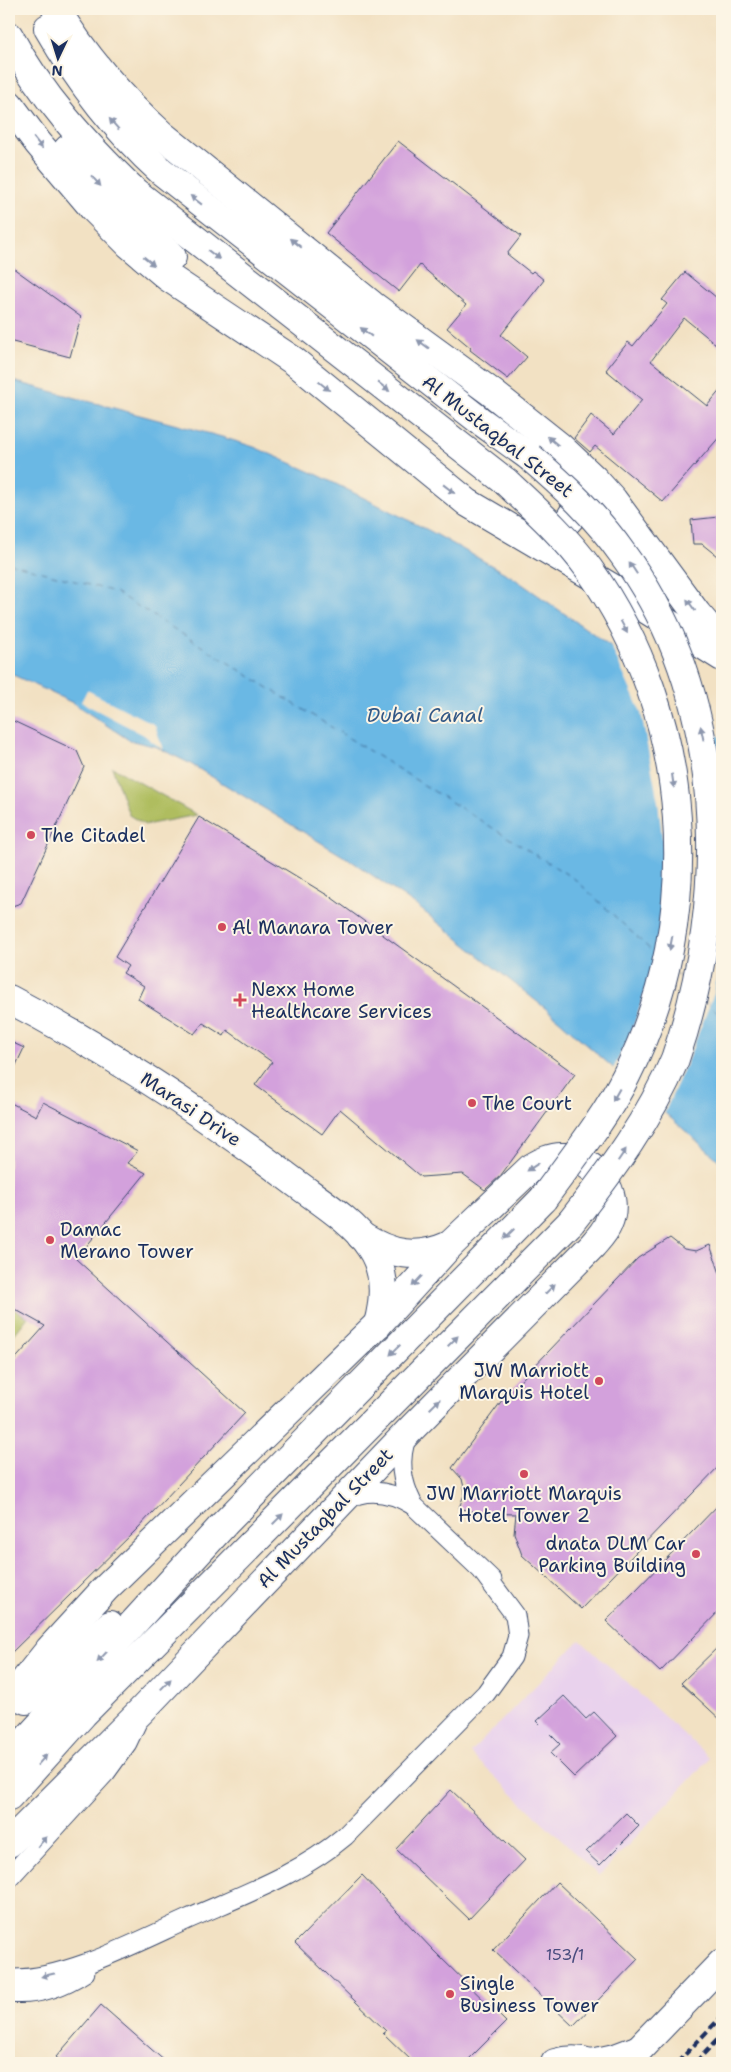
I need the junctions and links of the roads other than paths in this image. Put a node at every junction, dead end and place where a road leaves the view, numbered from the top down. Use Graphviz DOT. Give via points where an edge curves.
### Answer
graph roads {
  1 [pos="39,9"];
  2 [pos="56,9"];
  3 [pos="9,36"];
  4 [pos="36,82"];
  5 [pos="9,104"];
  6 [pos="294,361"];
  7 [pos="573,460"];
  8 [pos="525,536"];
  9 [pos="722,643"];
  10 [pos="722,657"];
  11 [pos="9,1000"];
  12 [pos="361,1236"];
  13 [pos="450,1246"];
  14 [pos="378,1324"];
  15 [pos="409,1431"];
  16 [pos="340,1502"];
  17 [pos="413,1505"];
  18 [pos="225,1523"];
  19 [pos="248,1548"];
  20 [pos="61,1610"];
  21 [pos="50,1650"];
  22 [pos="9,1700"];
  23 [pos="141,1711"];
  24 [pos="9,1715"];
  25 [pos="9,1758"];
  26 [pos="9,1796"];
  27 [pos="32,1818"];
  28 [pos="9,1843"];
  29 [pos="9,1878"];
  30 [pos="127,1947"];
  31 [pos="722,1963"];
  32 [pos="9,1979"];
  33 [pos="9,1993"];
  34 [pos="633,2056"];
  35 [pos="555,2063"];
  36 [pos="592,2063"];
  19 -- 1 [label="main road, Al Mustaqbal Street, one-way, bridge" via="571,1222 640,1127 670,1068 699,988 712,923 716,876 714,800 701,726 677,653 662,619 623,554 600,524 530,457 161,171 119,130 83,85"];
  7 -- 2 [label="main road, one-way" via="491,392 372,306 162,135 100,72"];
  3 -- 4 [label="main road, Al Mustaqbal Street"];
  4 -- 6 [label="main road, one-way" via="41,107 53,130 106,192 164,250"];
  4 -- 18 [label="main road, Al Mustaqbal Street, one-way, bridge" via="82,140 135,192 506,482 562,537 588,568 625,629 640,662 663,729 674,790 678,879 664,976 648,1026 609,1107 543,1200"];
  5 -- 6 [label="main road, one-way" via="76,188 129,244 189,292"];
  6 -- 8 [label="main road, one-way" via="451,491"];
  7 -- 8 [label="main road" via="581,481 579,503 571,516 548,534"];
  9 -- 7 [label="main road, one-way" via="619,508"];
  8 -- 10 [label="main road"];
  11 -- 12 [label="main road, Marasi Drive" via="121,1062 171,1094 268,1162"];
  12 -- 13 [label="main road, Marasi Drive" via="385,1249 411,1255"];
  12 -- 14 [label="main road, Marasi Drive" via="371,1248 382,1278"];
  13 -- 14 [label="main road, Al Mustaqbal Street, one-way"];
  15 -- 13 [label="main road, Al Mustaqbal Street, one-way" via="602,1235 612,1209 608,1187 594,1169 580,1160 563,1157 546,1160 531,1168"];
  14 -- 21 [label="main road, Al Mustaqbal Street" via="105,1589"];
  15 -- 16 [label="main road, Al Mustaqbal Street"];
  15 -- 17 [label="street" via="401,1461 402,1476"];
  16 -- 17 [label="street" via="352,1496 377,1492 396,1496"];
  23 -- 16 [label="main road, Al Mustaqbal Street, one-way"];
  17 -- 30 [label="street" via="483,1572 510,1608 518,1629 512,1657 486,1693 328,1850 292,1873"];
  18 -- 24 [label="main road"];
  18 -- 25 [label="main road, Al Mustaqbal Street, one-way"];
  26 -- 19 [label="main road, Al Mustaqbal Street, one-way" via="83,1714"];
  19 -- 27 [label="main road" via="206,1608 80,1753"];
  20 -- 21 [label="main road"];
  21 -- 22 [label="main road, Al Mustaqbal Street"];
  23 -- 27 [label="main road, Al Mustaqbal Street"];
  29 -- 23 [label="street, one-way" via="117,1758 127,1744"];
  27 -- 28 [label="main road, Al Mustaqbal Street"];
  30 -- 32 [label="street, one-way" via="50,1975"];
  30 -- 33 [label="street" via="60,1986 27,1994"];
  31 -- 34 [label="main road"];
  34 -- 36 [label="main road"];
  35 -- 36 [label="main road" via="568,2059"];
}
